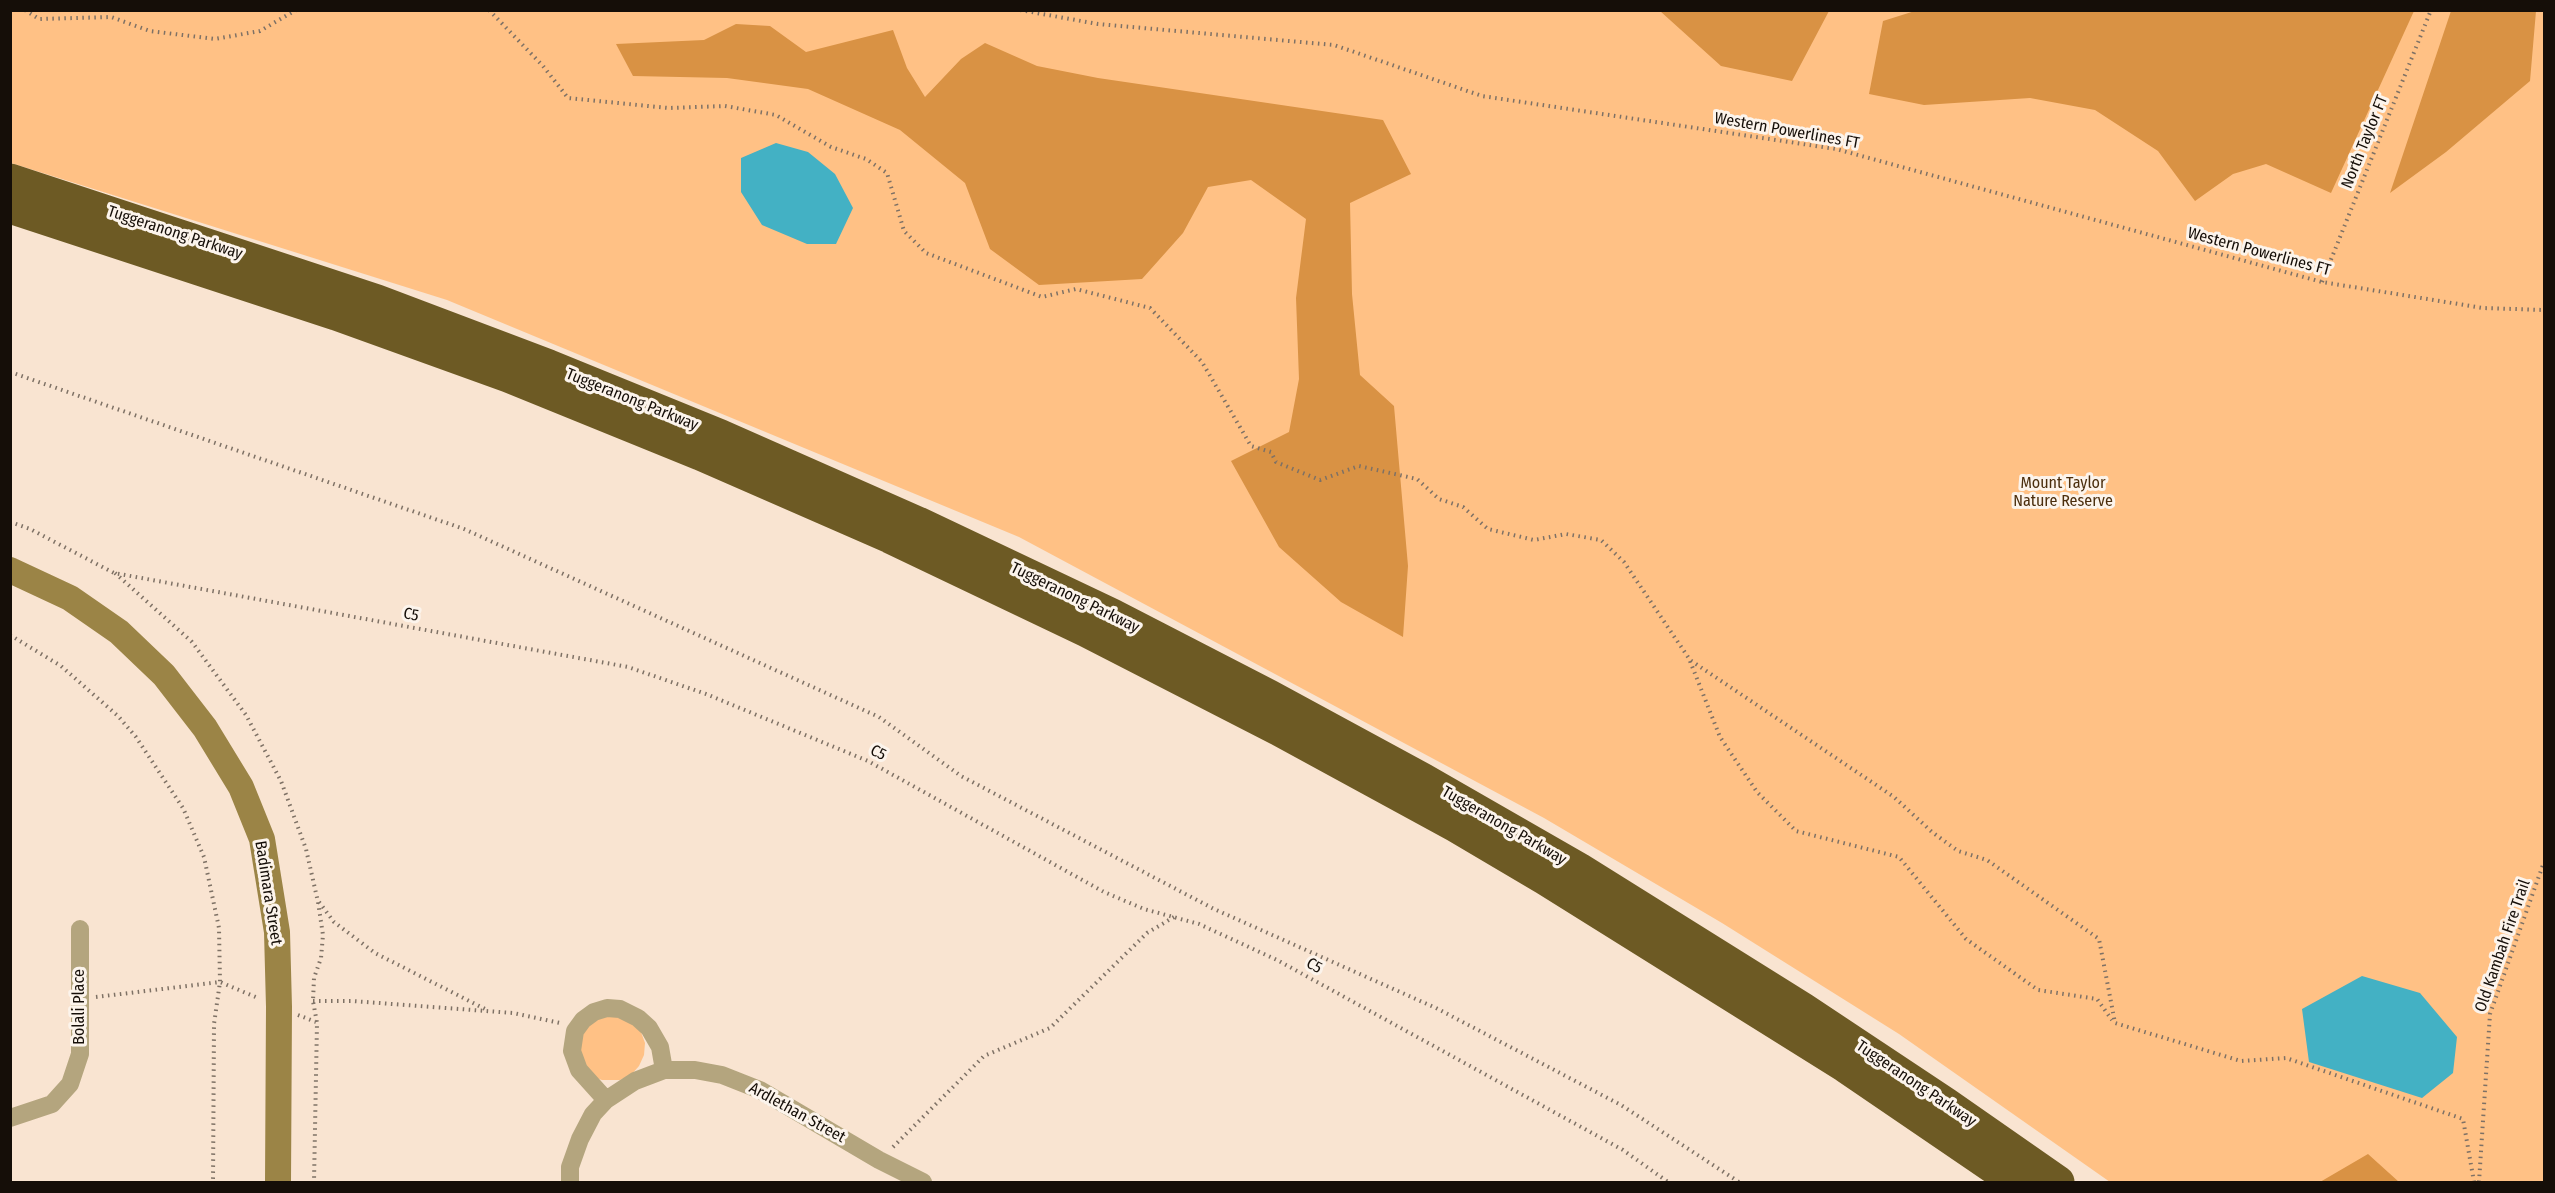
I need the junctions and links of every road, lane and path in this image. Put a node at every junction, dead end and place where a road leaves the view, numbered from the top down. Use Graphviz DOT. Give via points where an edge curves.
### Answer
graph roads {
  1 [pos="25,10"];
  2 [pos="296,10"];
  3 [pos="489,10"];
  4 [pos="1020,10"];
  5 [pos="2431,10"];
  6 [pos="10,180"];
  7 [pos="10,207"];
  8 [pos="2322,282"];
  9 [pos="2544,310"];
  10 [pos="10,372"];
  11 [pos="10,522"];
  12 [pos="10,570"];
  13 [pos="10,635"];
  14 [pos="1690,660"];
  15 [pos="2544,862"];
  16 [pos="318,902"];
  17 [pos="1174,917"];
  18 [pos="80,929"];
  19 [pos="220,982"];
  20 [pos="80,999"];
  21 [pos="313,1001"];
  22 [pos="490,1012"];
  23 [pos="317,1023"];
  24 [pos="2115,1023"];
  25 [pos="578,1026"];
  26 [pos="664,1070"];
  27 [pos="606,1100"];
  28 [pos="10,1118"];
  29 [pos="879,1160"];
  30 [pos="213,1182"];
  31 [pos="278,1182"];
  32 [pos="314,1182"];
  33 [pos="570,1182"];
  34 [pos="923,1182"];
  35 [pos="1668,1182"];
  36 [pos="1739,1182"];
  37 [pos="2015,1182"];
  38 [pos="2058,1182"];
  39 [pos="2474,1182"];
  40 [pos="2479,1182"];
  1 -- 2 [label="path" via="39,19 111,17 150,31 215,39 260,31"];
  3 -- 14 [label="path" via="568,98 668,108 725,106 776,115 831,147 867,159 887,173 904,231 926,253 1042,297 1076,289 1150,308 1202,362 1251,446 1271,452 1276,462 1320,480 1359,466 1417,479 1439,500 1463,507 1488,529 1534,540 1566,534 1601,540 1624,562"];
  4 -- 8 [label="path, Western Powerlines FT" via="1098,24 1334,45 1482,96 1836,149"];
  5 -- 8 [label="path, North Taylor FT"];
  6 -- 38 [label="highway, Tuggeranong Parkway" via="366,297 549,366 918,523 1112,615 1414,774 1579,869 1803,1009"];
  7 -- 37 [label="highway, Tuggeranong Parkway" via="326,310 508,376 700,454 1085,630 1278,729 1544,878 1845,1066"];
  8 -- 9 [label="path, Western Powerlines FT" via="2483,308"];
  10 -- 36 [label="path" via="464,529 879,717 961,776 1214,909 1436,1008 1621,1105"];
  11 -- 17 [label="path, C5" via="114,573 628,667 695,690 868,761 1104,892"];
  12 -- 31 [label="main road, Badimara Street" via="70,598 119,632 164,675 205,728 242,787 261,839 277,932"];
  13 -- 19 [label="path" via="62,666 118,716 183,808 204,857 219,928"];
  14 -- 24 [label="path" via="1894,797 1958,851 1987,861 2099,939"];
  14 -- 24 [label="path" via="1720,737 1757,792 1796,831 1899,857 1966,939 2038,990 2097,999"];
  15 -- 40 [label="path, Old Kambah Fire Trail" via="2490,1014"];
  16 -- 22 [label="path" via="334,922 375,953"];
  17 -- 29 [label="path" via="1147,933 1050,1028 984,1056"];
  17 -- 35 [label="path, C5" via="1199,924 1277,960 1623,1150"];
  18 -- 20 [label="street, Bolali Place"];
  19 -- 20 [label="path"];
  19 -- 30 [label="path" via="214,1024"];
  20 -- 28 [label="street, Bolali Place" via="80,1054 70,1084 52,1104"];
  21 -- 22 [label="path"];
  22 -- 25 [label="path"];
  23 -- 32 [label="path"];
  24 -- 39 [label="path" via="2241,1061 2286,1058 2463,1119"];
  25 -- 26 [label="street" via="600,1009 627,1011 649,1028 660,1047"];
  25 -- 27 [label="street" via="572,1044 576,1064"];
  26 -- 27 [label="street, Ardlethan Street" via="635,1081"];
  26 -- 29 [label="street, Ardlethan Street" via="722,1075 760,1090"];
  27 -- 33 [label="street, Ardlethan Street" via="593,1114 580,1139 570,1167"];
  29 -- 34 [label="street, Ardlethan Street"];
}
